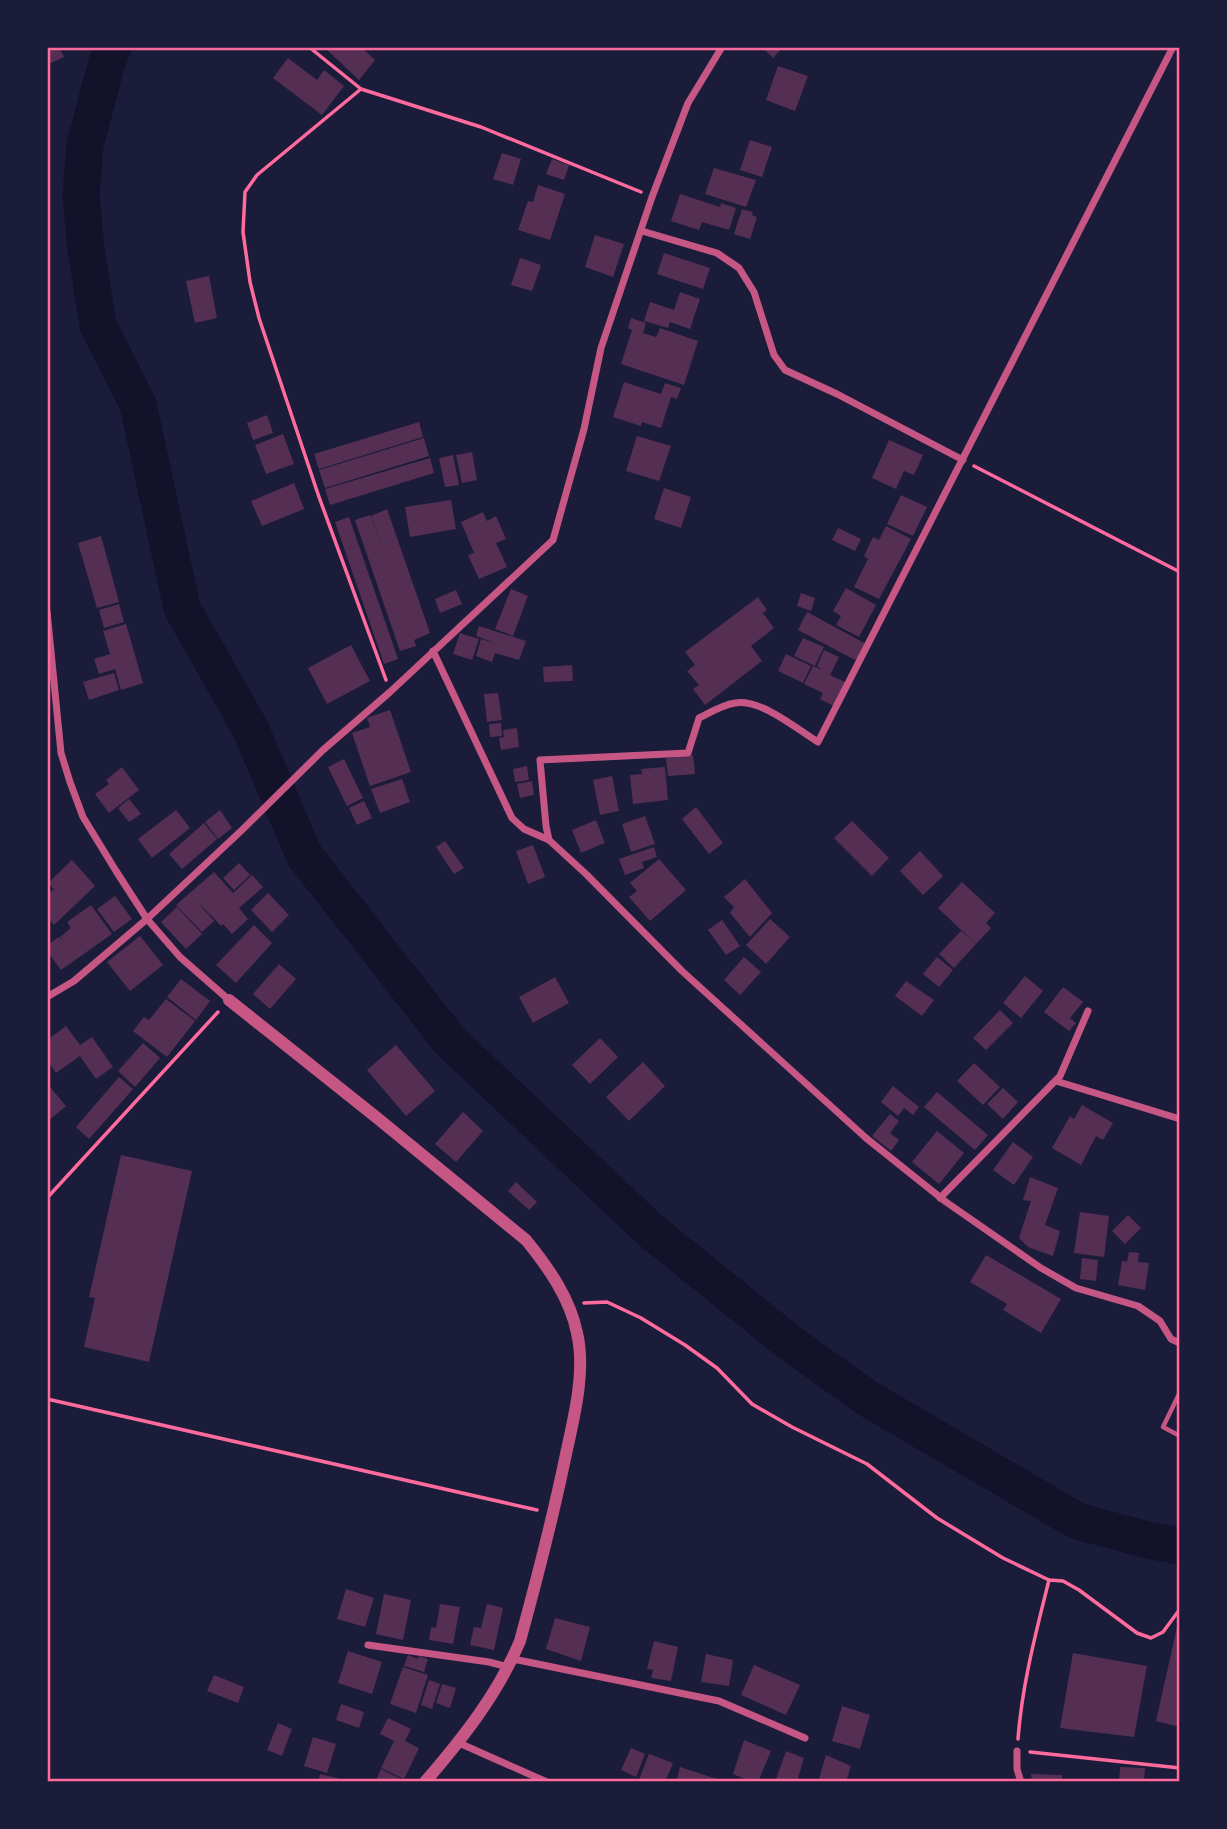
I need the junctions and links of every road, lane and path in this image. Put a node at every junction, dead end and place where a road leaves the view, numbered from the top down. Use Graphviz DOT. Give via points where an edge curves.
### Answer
graph roads {
  1 [pos="309,47"];
  2 [pos="722,47"];
  3 [pos="1173,47"];
  4 [pos="361,89"];
  5 [pos="652,197"];
  6 [pos="642,231"];
  7 [pos="963,460"];
  8 [pos="1180,572"];
  9 [pos="47,611"];
  10 [pos="433,652"];
  11 [pos="390,692"];
  12 [pos="550,840"];
  13 [pos="147,919"];
  14 [pos="47,997"];
  15 [pos="229,1000"];
  16 [pos="1088,1012"];
  17 [pos="1056,1081"];
  18 [pos="1180,1119"];
  19 [pos="47,1198"];
  20 [pos="940,1198"];
  21 [pos="568,1303"];
  22 [pos="1180,1343"];
  23 [pos="1180,1392"];
  24 [pos="47,1399"];
  25 [pos="1180,1436"];
  26 [pos="554,1514"];
  27 [pos="1049,1580"];
  28 [pos="1180,1609"];
  29 [pos="368,1645"];
  30 [pos="510,1663"];
  31 [pos="805,1738"];
  32 [pos="459,1743"];
  33 [pos="1017,1751"];
  34 [pos="1180,1768"];
  35 [pos="425,1782"];
  36 [pos="547,1782"];
  37 [pos="1021,1782"];
  1 -- 4 [label="path"];
  2 -- 5 [label="street" via="688,103"];
  3 -- 7 [label="street"];
  4 -- 5 [label="path" via="481,127"];
  4 -- 11 [label="path" via="257,175 245,192 243,232 259,318"];
  5 -- 6 [label="street"];
  6 -- 7 [label="street" via="717,253 740,268 754,292 774,355 785,370"];
  6 -- 10 [label="street" via="601,348 553,540"];
  7 -- 8 [label="path"];
  7 -- 12 [label="street" via="818,742 759,705 737,702 699,718 688,753 540,760"];
  9 -- 13 [label="street" via="58,732 70,782 83,817"];
  10 -- 11 [label="street"];
  10 -- 12 [label="street" via="512,818 524,829"];
  11 -- 13 [label="street"];
  12 -- 20 [label="street" via="682,971 866,1138"];
  13 -- 14 [label="street" via="74,981"];
  13 -- 15 [label="street" via="180,957"];
  15 -- 19 [label="path"];
  15 -- 21 [label="street" via="526,1240"];
  16 -- 17 [label="street"];
  17 -- 18 [label="street"];
  17 -- 20 [label="street"];
  20 -- 22 [label="street" via="1076,1288 1138,1306"];
  21 -- 26 [label="street" via="578,1334 578,1396"];
  21 -- 27 [label="path" via="607,1302 641,1318 717,1368 752,1404 867,1464 937,1518"];
  23 -- 25 [label="lane" via="1163,1427"];
  24 -- 26 [label="path"];
  26 -- 30 [label="street"];
  27 -- 28 [label="path" via="1063,1581 1136,1633 1151,1637 1163,1632"];
  27 -- 33 [label="path" via="1019,1721"];
  29 -- 30 [label="street"];
  30 -- 31 [label="street" via="719,1701"];
  30 -- 32 [label="street"];
  32 -- 35 [label="street"];
  32 -- 36 [label="street"];
  33 -- 34 [label="path"];
  33 -- 37 [label="street"];
}
